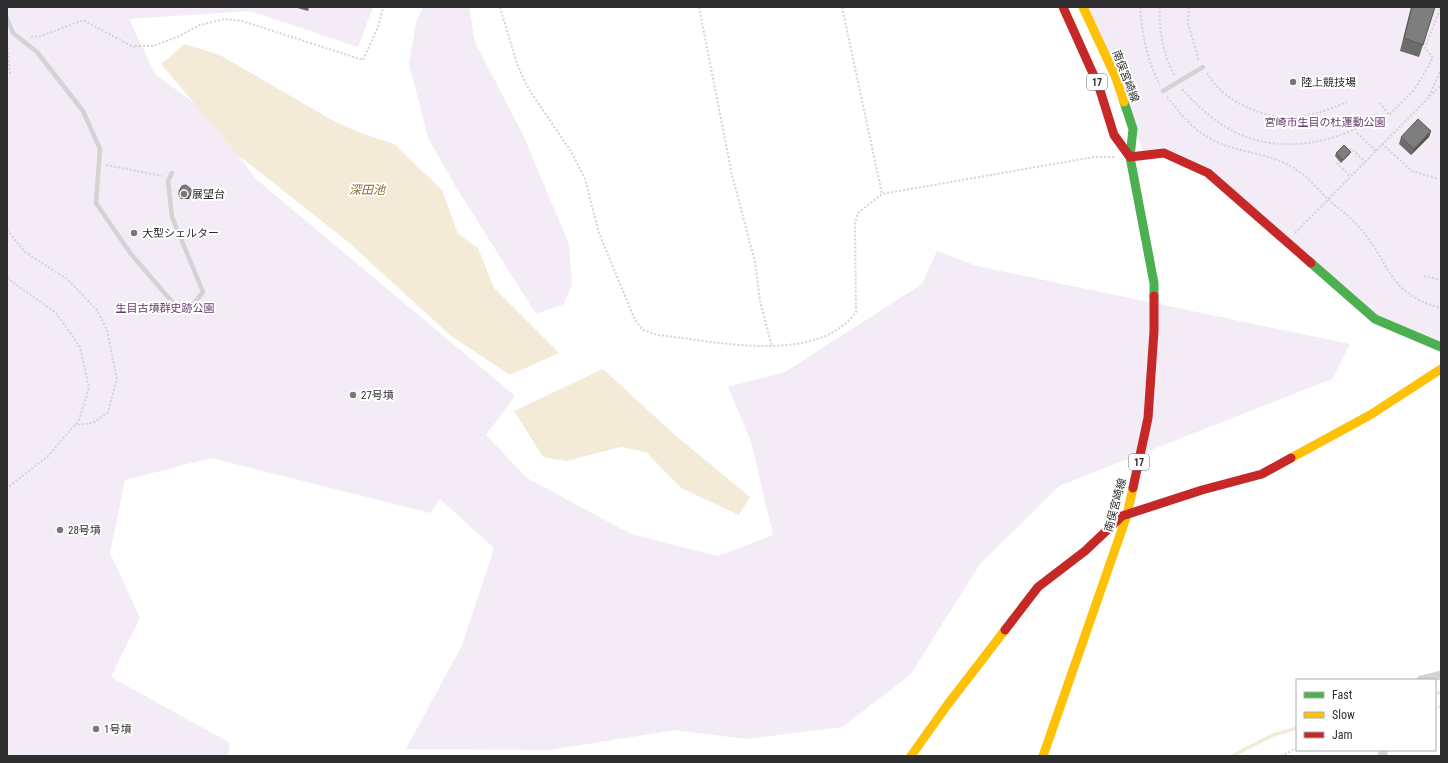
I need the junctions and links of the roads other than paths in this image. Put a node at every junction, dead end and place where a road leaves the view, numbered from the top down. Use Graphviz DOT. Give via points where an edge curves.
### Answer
graph roads {
  1 [pos="1063,7"];
  2 [pos="1083,7"];
  3 [pos="7,18"];
  4 [pos="1203,67"];
  5 [pos="1163,91"];
  6 [pos="1130,156"];
  7 [pos="172,173"];
  8 [pos="1441,347"];
  9 [pos="1441,369"];
  10 [pos="1127,514"];
  11 [pos="1440,675"];
  12 [pos="1425,679"];
  13 [pos="911,756"];
  14 [pos="1043,756"];
  1 -- 6 [label="street, 南俣宮崎線 / 17" via="1100,87 1114,135"];
  2 -- 6 [label="street, 南俣宮崎線 / 17" via="1116,78 1133,129"];
  3 -- 7 [label="lane" via="13,33 37,52 83,111 100,149 96,202 132,254 174,304 191,307 203,292 172,217 168,181"];
  4 -- 5 [label="lane"];
  6 -- 8 [label="street" via="1164,153 1208,173 1375,319"];
  6 -- 10 [label="street, 南俣宮崎線 / 17" via="1154,283 1154,331 1148,418"];
  9 -- 10 [label="street" via="1370,415 1262,474"];
  10 -- 13 [label="street" via="1038,587"];
  10 -- 14 [label="street, 南俣宮崎線 / 17"];
  11 -- 12 [label="street"];
}
